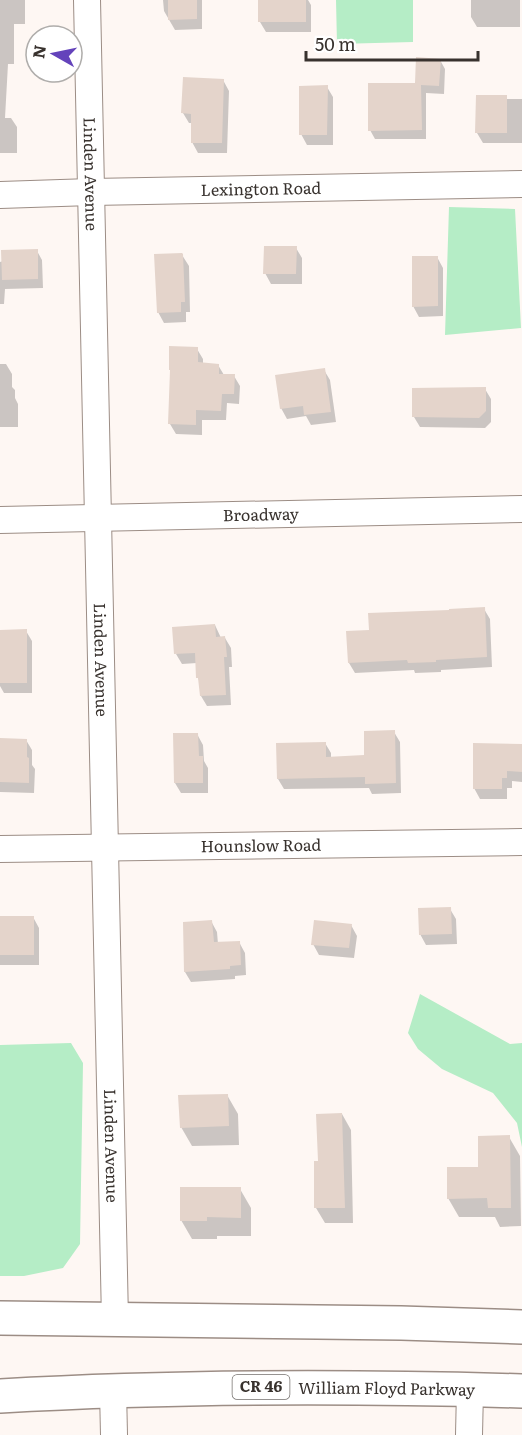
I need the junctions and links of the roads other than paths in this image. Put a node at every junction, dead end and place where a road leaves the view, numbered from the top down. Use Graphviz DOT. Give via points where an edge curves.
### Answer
graph roads {
  1 [pos="87,0"];
  2 [pos="522,184"];
  3 [pos="92,192"];
  4 [pos="0,195"];
  5 [pos="522,508"];
  6 [pos="98,517"];
  7 [pos="0,520"];
  8 [pos="522,842"];
  9 [pos="105,848"];
  10 [pos="0,849"];
  11 [pos="0,1318"];
  12 [pos="115,1320"];
  13 [pos="522,1327"];
  14 [pos="113,1390"];
  15 [pos="470,1390"];
  16 [pos="522,1391"];
  17 [pos="0,1396"];
  18 [pos="114,1435"];
  19 [pos="469,1435"];
  1 -- 3 [label="street, Linden Avenue"];
  2 -- 3 [label="street, Lexington Road"];
  3 -- 4 [label="street, Lexington Road"];
  3 -- 6 [label="street, Linden Avenue"];
  5 -- 6 [label="street, Broadway"];
  6 -- 7 [label="street, Broadway"];
  6 -- 9 [label="street, Linden Avenue"];
  8 -- 9 [label="street, Hounslow Road"];
  9 -- 10 [label="street, Hounslow Road"];
  9 -- 12 [label="street, Linden Avenue"];
  11 -- 12 [label="highway"];
  12 -- 13 [label="highway"];
  14 -- 15 [label="highway, William Floyd Parkway / CR 46"];
  14 -- 17 [label="highway, William Floyd Parkway / CR 46"];
  14 -- 18 [label="street"];
  15 -- 16 [label="highway, William Floyd Parkway / CR 46"];
  15 -- 19 [label="street"];
}
